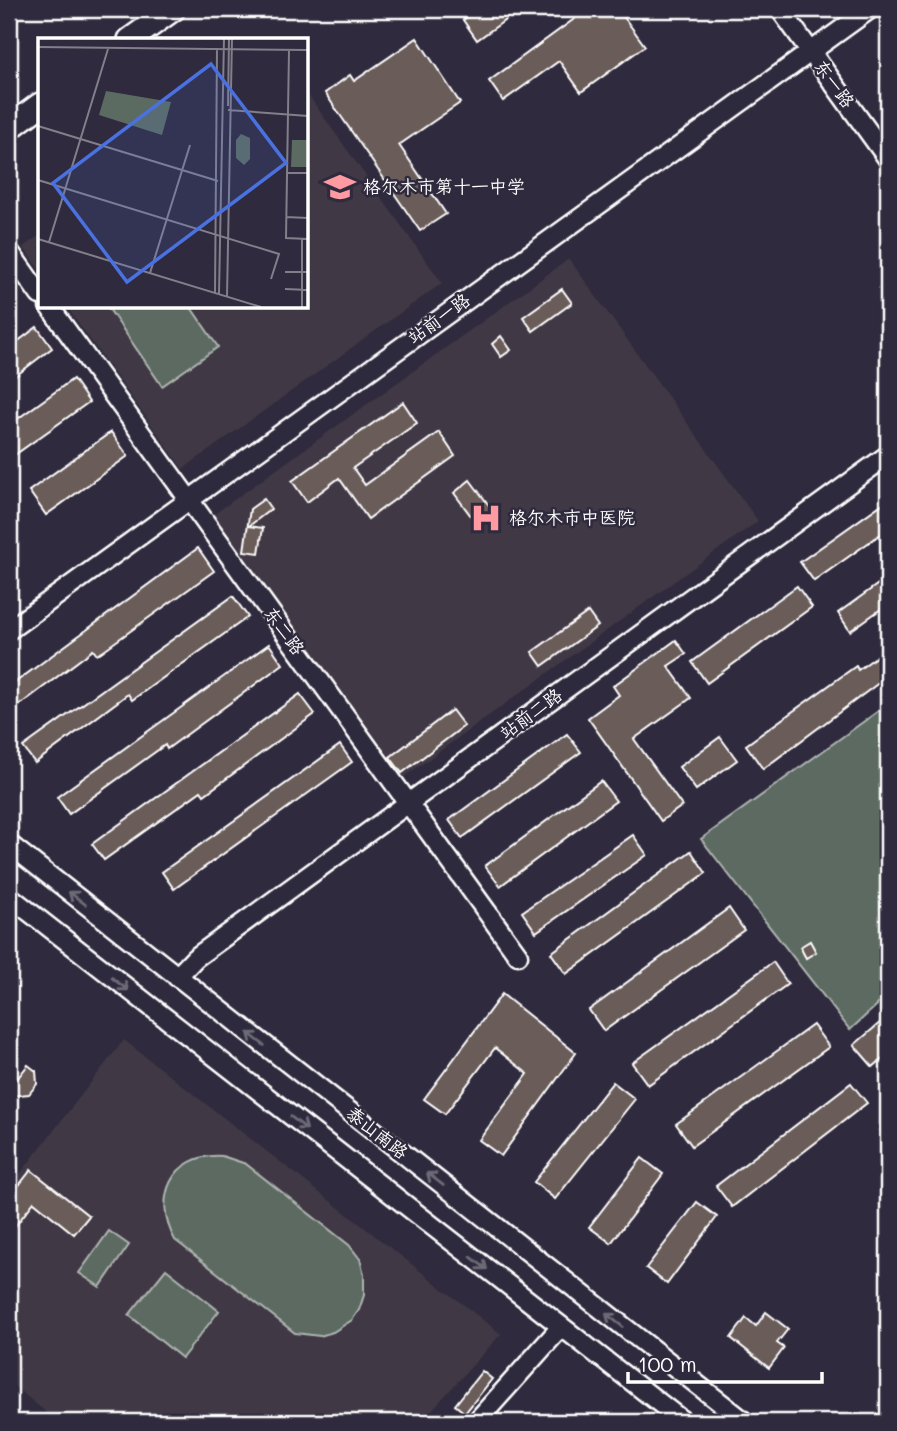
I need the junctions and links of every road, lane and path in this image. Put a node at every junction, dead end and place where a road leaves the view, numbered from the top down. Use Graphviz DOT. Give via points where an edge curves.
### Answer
graph roads {
  1 [pos="173,9"];
  2 [pos="780,9"];
  3 [pos="870,9"];
  4 [pos="133,38"];
  5 [pos="811,51"];
  6 [pos="38,106"];
  7 [pos="9,128"];
  8 [pos="888,159"];
  9 [pos="9,251"];
  10 [pos="38,292"];
  11 [pos="50,308"];
  12 [pos="888,455"];
  13 [pos="188,499"];
  14 [pos="9,630"];
  15 [pos="408,803"];
  16 [pos="9,845"];
  17 [pos="9,896"];
  18 [pos="518,955"];
  19 [pos="177,977"];
  20 [pos="561,1327"];
  21 [pos="476,1422"];
  22 [pos="684,1422"];
  23 [pos="745,1422"];
  1 -- 4 [label="main road"];
  2 -- 5 [label="street, 东一路"];
  3 -- 5 [label="street, 站前一路"];
  5 -- 8 [label="street, 东一路"];
  5 -- 13 [label="street, 站前一路"];
  6 -- 7 [label="main road"];
  9 -- 10 [label="street"];
  11 -- 13 [label="street, 东二路"];
  12 -- 15 [label="street, 站前二路"];
  13 -- 14 [label="street, 站前一路"];
  13 -- 15 [label="street, 东二路"];
  15 -- 18 [label="street, 东二路"];
  15 -- 19 [label="street, 站前二路" via="195,958"];
  19 -- 16 [label="street, 泰山南路, one-way"];
  17 -- 20 [label="street, one-way"];
  23 -- 19 [label="street, 泰山南路, one-way"];
  20 -- 21 [label="street"];
  20 -- 22 [label="street"];
}
